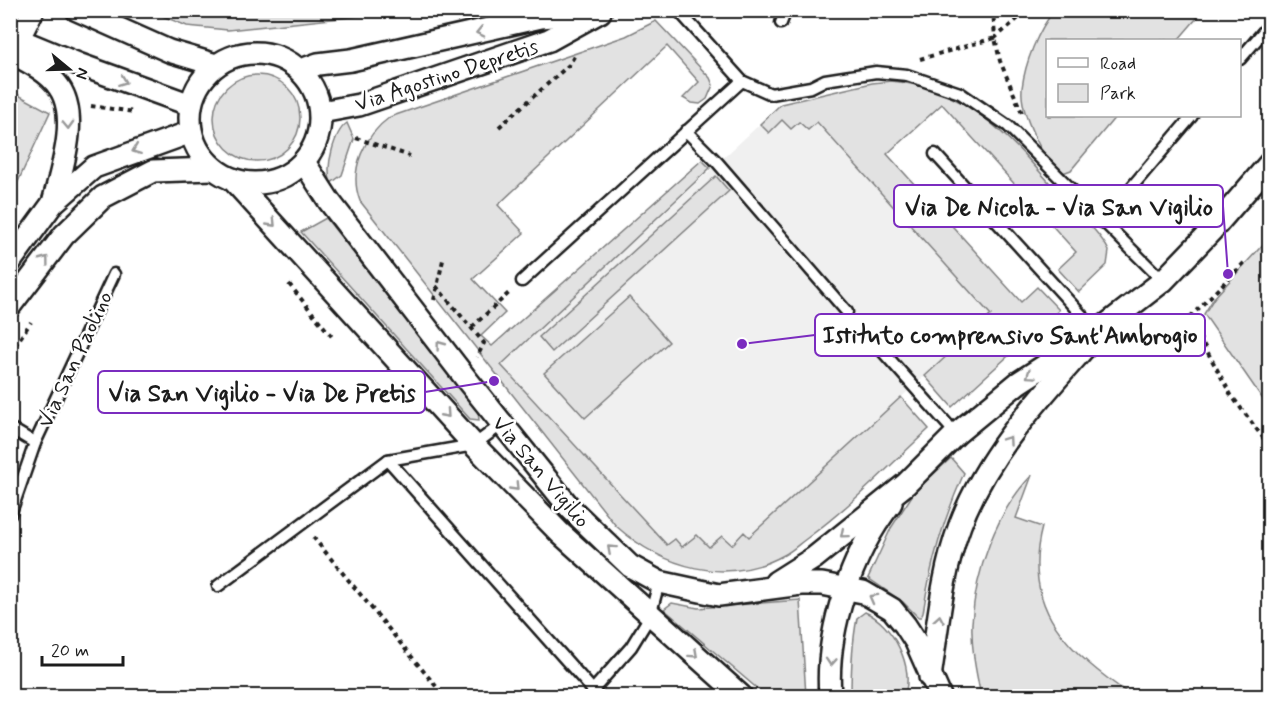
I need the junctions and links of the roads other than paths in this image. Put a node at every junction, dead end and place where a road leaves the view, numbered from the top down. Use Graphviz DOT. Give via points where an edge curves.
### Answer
graph roads {
  1 [pos="33,10"];
  2 [pos="76,10"];
  3 [pos="678,10"];
  4 [pos="786,10"];
  5 [pos="601,11"];
  6 [pos="782,23"];
  7 [pos="1269,24"];
  8 [pos="10,27"];
  9 [pos="10,36"];
  10 [pos="10,52"];
  11 [pos="1241,58"];
  12 [pos="216,65"];
  13 [pos="301,70"];
  14 [pos="742,81"];
  15 [pos="191,105"];
  16 [pos="321,112"];
  17 [pos="1191,117"];
  18 [pos="686,131"];
  19 [pos="191,132"];
  20 [pos="935,154"];
  21 [pos="304,162"];
  22 [pos="1269,162"];
  23 [pos="213,169"];
  24 [pos="233,180"];
  25 [pos="53,203"];
  26 [pos="1102,222"];
  27 [pos="10,262"];
  28 [pos="114,274"];
  29 [pos="522,281"];
  30 [pos="1163,281"];
  31 [pos="10,306"];
  32 [pos="847,312"];
  33 [pos="1097,332"];
  34 [pos="868,335"];
  35 [pos="502,424"];
  36 [pos="10,428"];
  37 [pos="956,434"];
  38 [pos="35,443"];
  39 [pos="474,445"];
  40 [pos="388,460"];
  41 [pos="906,484"];
  42 [pos="10,515"];
  43 [pos="659,582"];
  44 [pos="218,586"];
  45 [pos="848,588"];
  46 [pos="756,590"];
  47 [pos="650,615"];
  48 [pos="927,687"];
  49 [pos="595,694"];
  50 [pos="741,696"];
  51 [pos="830,696"];
  52 [pos="940,696"];
  1 -- 8 [label="street" via="24,28"];
  2 -- 12 [label="street" via="169,51"];
  3 -- 14 [label="lane"];
  4 -- 6 [label="lane"];
  5 -- 13 [label="street, Via Agostino Depretis, one-way" via="541,17"];
  5 -- 16 [label="street, Via Agostino Depretis" via="549,40 359,105"];
  7 -- 11 [label="lane"];
  9 -- 15 [label="street, one-way"];
  10 -- 25 [label="street, one-way" via="40,69 60,87 70,126"];
  12 -- 13 [label="street" via="249,52 266,53"];
  12 -- 15 [label="street" via="200,82"];
  13 -- 16 [label="street" via="316,93"];
  14 -- 18 [label="lane"];
  14 -- 26 [label="lane" via="771,94 876,72 935,83 960,93 1008,126"];
  15 -- 19 [label="street"];
  16 -- 21 [label="street" via="320,131"];
  17 -- 26 [label="lane"];
  18 -- 29 [label="lane"];
  18 -- 32 [label="lane"];
  19 -- 23 [label="street" via="199,152"];
  19 -- 25 [label="street, one-way" via="94,167"];
  20 -- 33 [label="lane"];
  21 -- 24 [label="street" via="289,175 271,182"];
  35 -- 21 [label="street, Via San Vigilio, one-way" via="336,210"];
  22 -- 30 [label="street"];
  23 -- 24 [label="street"];
  31 -- 23 [label="street, one-way" via="64,235 103,197 153,171"];
  24 -- 39 [label="street, Via San Vigilio, one-way"];
  25 -- 27 [label="street"];
  26 -- 30 [label="lane"];
  28 -- 38 [label="lane, Via San Paolino"];
  30 -- 33 [label="street"];
  33 -- 37 [label="street, one-way" via="1018,383"];
  48 -- 33 [label="street, one-way" via="945,579 970,501 1010,436"];
  34 -- 37 [label="lane"];
  35 -- 39 [label="lane"];
  43 -- 35 [label="street, Via San Vigilio, one-way" via="630,566 604,544"];
  36 -- 38 [label="lane, Via San Paolino"];
  37 -- 41 [label="street"];
  38 -- 42 [label="lane, Via San Paolino"];
  39 -- 40 [label="lane, Via San Vigilio"];
  39 -- 47 [label="street, Via San Vigilio, one-way" via="560,533"];
  40 -- 44 [label="lane, Via San Vigilio"];
  40 -- 49 [label="lane"];
  41 -- 45 [label="street" via="866,542"];
  41 -- 46 [label="street, one-way" via="799,569"];
  43 -- 46 [label="street, Via San Vigilio" via="719,595"];
  43 -- 47 [label="lane"];
  45 -- 46 [label="street, Via San Vigilio" via="801,584"];
  48 -- 45 [label="street, Via San Vigilio, one-way" via="916,642 892,609 864,592"];
  45 -- 51 [label="street, one-way" via="833,638"];
  47 -- 49 [label="lane"];
  47 -- 50 [label="street, Via San Vigilio, one-way"];
  48 -- 52 [label="street"];
}
